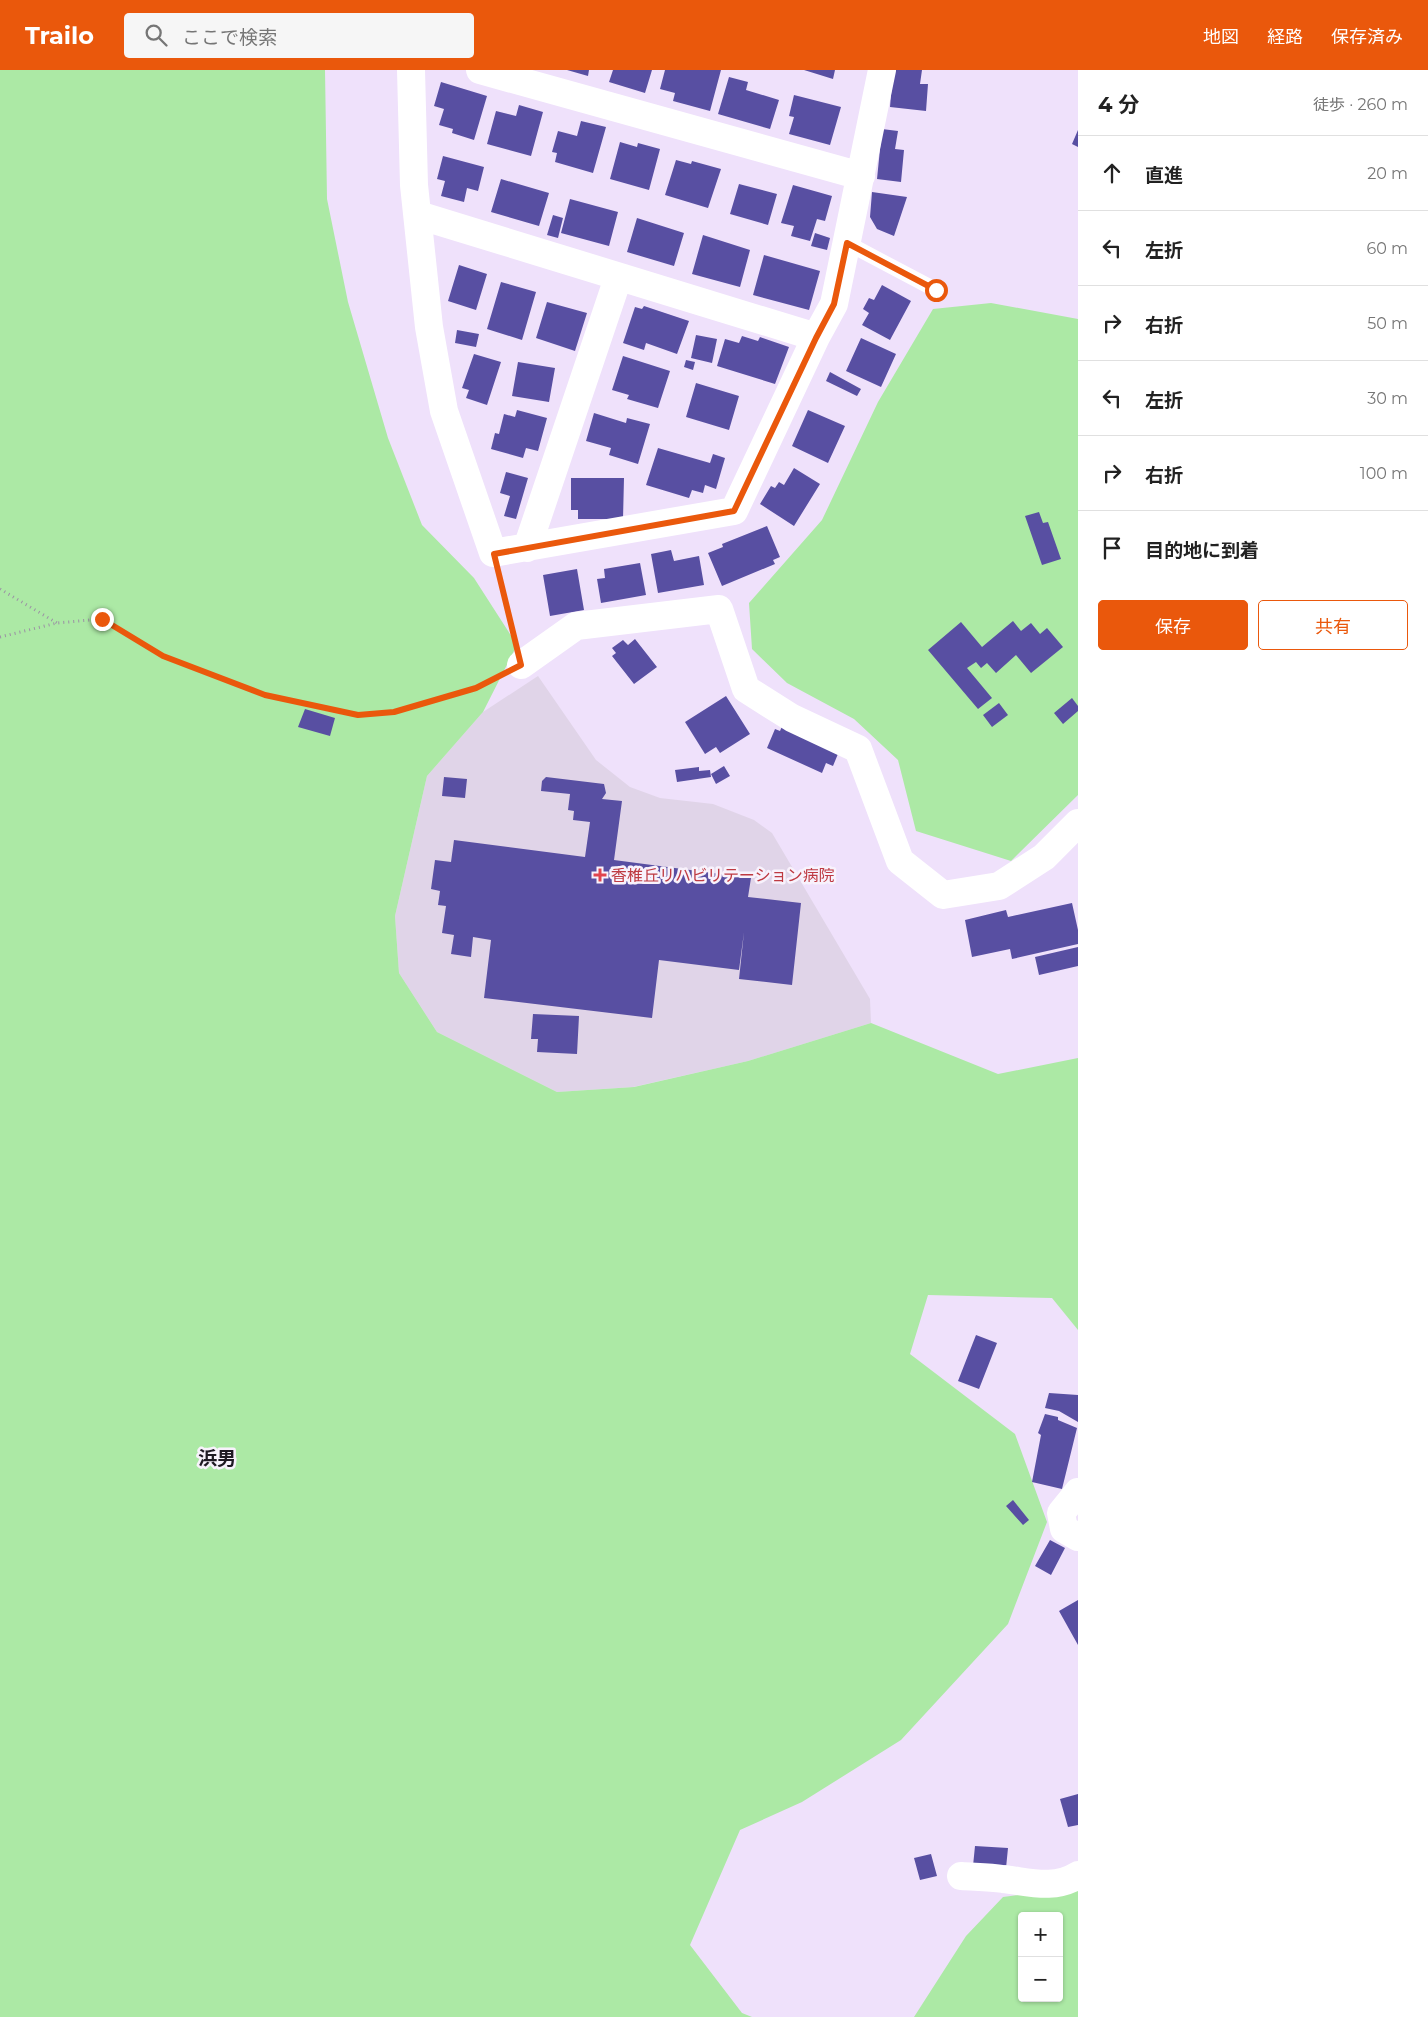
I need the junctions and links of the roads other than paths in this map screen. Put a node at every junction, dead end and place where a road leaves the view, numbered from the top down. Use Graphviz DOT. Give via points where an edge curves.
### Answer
graph roads {
  1 [pos="411,70"];
  2 [pos="480,70"];
  3 [pos="882,70"];
  4 [pos="861,176"];
  5 [pos="418,216"];
  6 [pos="847,243"];
  7 [pos="618,278"];
  8 [pos="936,290"];
  9 [pos="816,338"];
  10 [pos="527,548"];
  11 [pos="521,665"];
  12 [pos="1078,823"];
  13 [pos="1078,1492"];
  14 [pos="1078,1537"];
  15 [pos="1078,1875"];
  16 [pos="961,1876"];
  1 -- 5 [label="street" via="414,185"];
  2 -- 4 [label="street"];
  3 -- 4 [label="street"];
  4 -- 6 [label="street"];
  5 -- 7 [label="street"];
  5 -- 10 [label="street" via="429,326 444,411 494,554"];
  6 -- 8 [label="lane"];
  6 -- 9 [label="street" via="834,304"];
  7 -- 9 [label="street"];
  7 -- 10 [label="street"];
  9 -- 10 [label="street" via="734,511"];
  11 -- 12 [label="street" via="576,626 719,609 746,689 792,718 858,749 900,861 943,895 999,886 1044,857"];
  13 -- 14 [label="street" via="1061,1513 1064,1529"];
  15 -- 16 [label="street" via="1066,1882 1036,1884"];
}
